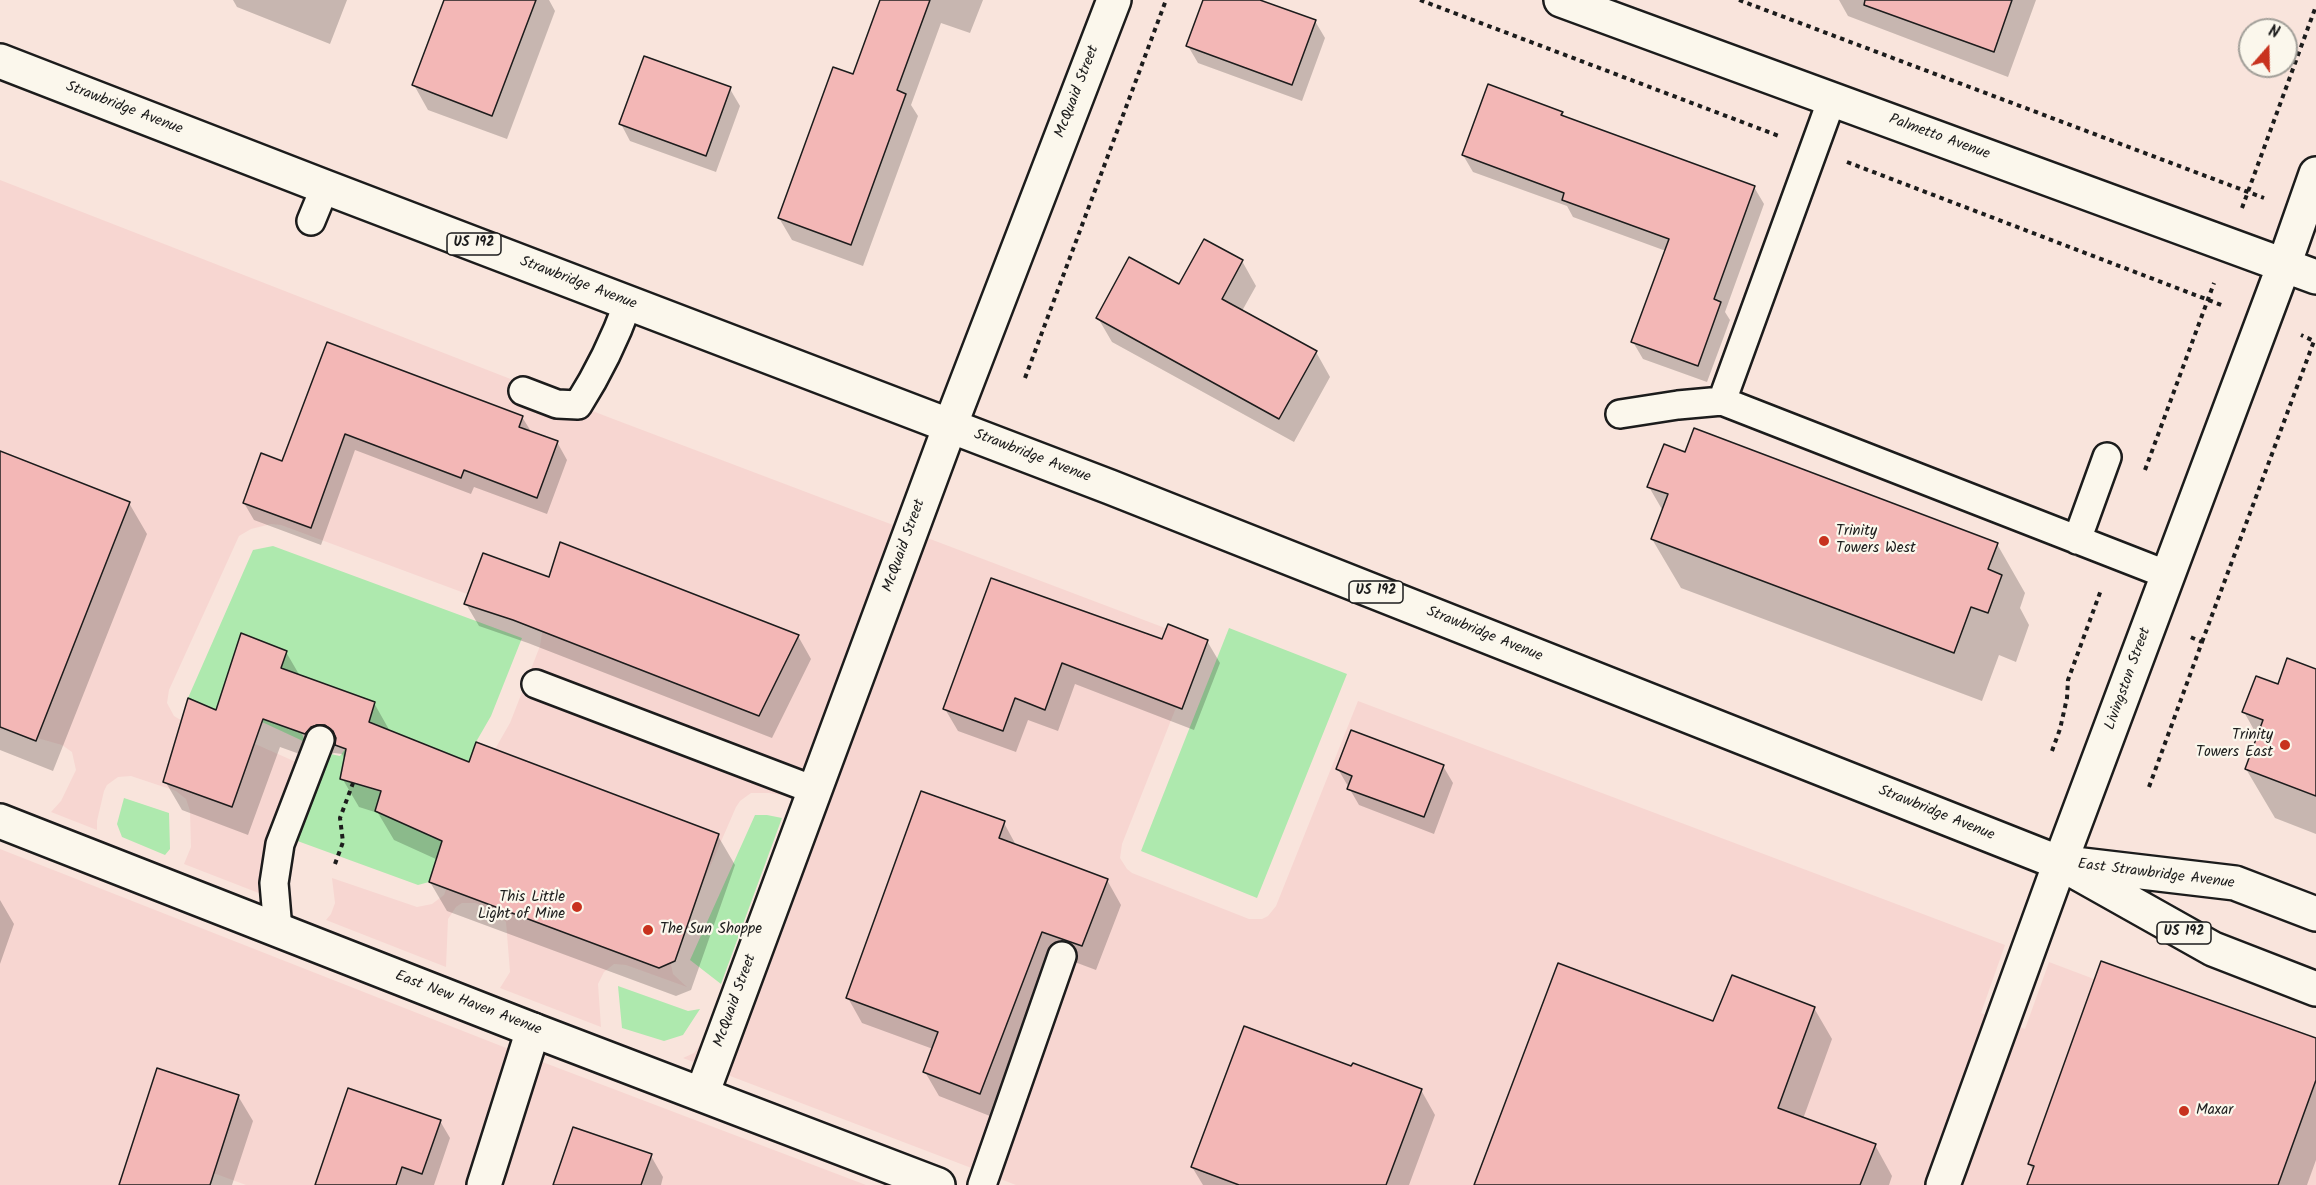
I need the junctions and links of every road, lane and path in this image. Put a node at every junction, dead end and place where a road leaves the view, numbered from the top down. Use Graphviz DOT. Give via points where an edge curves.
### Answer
graph roads {
  1 [pos="1114,0"];
  2 [pos="1166,0"];
  3 [pos="1420,0"];
  4 [pos="1561,0"];
  5 [pos="1739,0"];
  6 [pos="2316,6"];
  7 [pos="0,60"];
  8 [pos="1832,99"];
  9 [pos="1813,149"];
  10 [pos="2316,174"];
  11 [pos="325,188"];
  12 [pos="2248,191"];
  13 [pos="2302,213"];
  14 [pos="311,221"];
  15 [pos="2230,245"];
  16 [pos="2284,265"];
  17 [pos="2316,277"];
  18 [pos="2208,299"];
  19 [pos="628,303"];
  20 [pos="2263,320"];
  21 [pos="2315,339"];
  22 [pos="1026,378"];
  23 [pos="523,391"];
  24 [pos="1722,401"];
  25 [pos="1620,414"];
  26 [pos="950,426"];
  27 [pos="2107,458"];
  28 [pos="2143,477"];
  29 [pos="2077,540"];
  30 [pos="2115,555"];
  31 [pos="2168,575"];
  32 [pos="2150,622"];
  33 [pos="2202,642"];
  34 [pos="536,684"];
  35 [pos="320,740"];
  36 [pos="2052,751"];
  37 [pos="353,783"];
  38 [pos="2149,787"];
  39 [pos="814,790"];
  40 [pos="0,821"];
  41 [pos="2060,863"];
  42 [pos="335,864"];
  43 [pos="2316,914"];
  44 [pos="278,930"];
  45 [pos="1062,956"];
  46 [pos="2316,989"];
  47 [pos="533,1030"];
  48 [pos="702,1094"];
  49 [pos="484,1185"];
  50 [pos="938,1185"];
  51 [pos="982,1185"];
  52 [pos="1943,1185"];
  1 -- 26 [label="street, McQuaid Street"];
  2 -- 22 [label="path"];
  3 -- 9 [label="path"];
  4 -- 8 [label="street, Palmetto Avenue"];
  5 -- 12 [label="path"];
  6 -- 12 [label="path"];
  7 -- 11 [label="street, Strawbridge Avenue / US 192"];
  8 -- 9 [label="lane"];
  8 -- 15 [label="street, Palmetto Avenue"];
  9 -- 18 [label="path"];
  9 -- 24 [label="lane"];
  10 -- 13 [label="street, Livingston Street"];
  11 -- 14 [label="lane"];
  11 -- 19 [label="street, Strawbridge Avenue / US 192"];
  12 -- 13 [label="path"];
  12 -- 15 [label="path"];
  13 -- 16 [label="street, Livingston Street"];
  15 -- 16 [label="street, Palmetto Avenue"];
  15 -- 18 [label="path"];
  16 -- 17 [label="street, Palmetto Avenue"];
  16 -- 20 [label="street, Livingston Street"];
  18 -- 20 [label="path"];
  18 -- 28 [label="path"];
  19 -- 23 [label="lane" via="615,339 578,405 557,404"];
  19 -- 26 [label="street, Strawbridge Avenue / US 192"];
  20 -- 21 [label="path"];
  20 -- 31 [label="street, Livingston Street"];
  21 -- 33 [label="path"];
  24 -- 25 [label="lane"];
  24 -- 29 [label="lane"];
  26 -- 39 [label="street, McQuaid Street"];
  26 -- 41 [label="street, Strawbridge Avenue / US 192"];
  27 -- 29 [label="lane"];
  29 -- 30 [label="lane"];
  30 -- 31 [label="lane"];
  30 -- 36 [label="path" via="2068,680"];
  31 -- 32 [label="street, Livingston Street"];
  32 -- 33 [label="path"];
  32 -- 41 [label="street, Livingston Street"];
  33 -- 38 [label="path"];
  34 -- 39 [label="lane"];
  35 -- 44 [label="lane" via="280,844 274,883"];
  37 -- 42 [label="path" via="340,818 343,842"];
  39 -- 48 [label="street, McQuaid Street"];
  40 -- 44 [label="street, East New Haven Avenue"];
  41 -- 43 [label="street, East Strawbridge Avenue / US 192" via="2235,883"];
  41 -- 46 [label="street, East Strawbridge Avenue / US 192" via="2213,949"];
  41 -- 52 [label="street, Livingston Street"];
  44 -- 47 [label="street, East New Haven Avenue"];
  45 -- 51 [label="lane"];
  47 -- 48 [label="street, East New Haven Avenue"];
  47 -- 49 [label="street"];
  48 -- 50 [label="street, East New Haven Avenue"];
}
